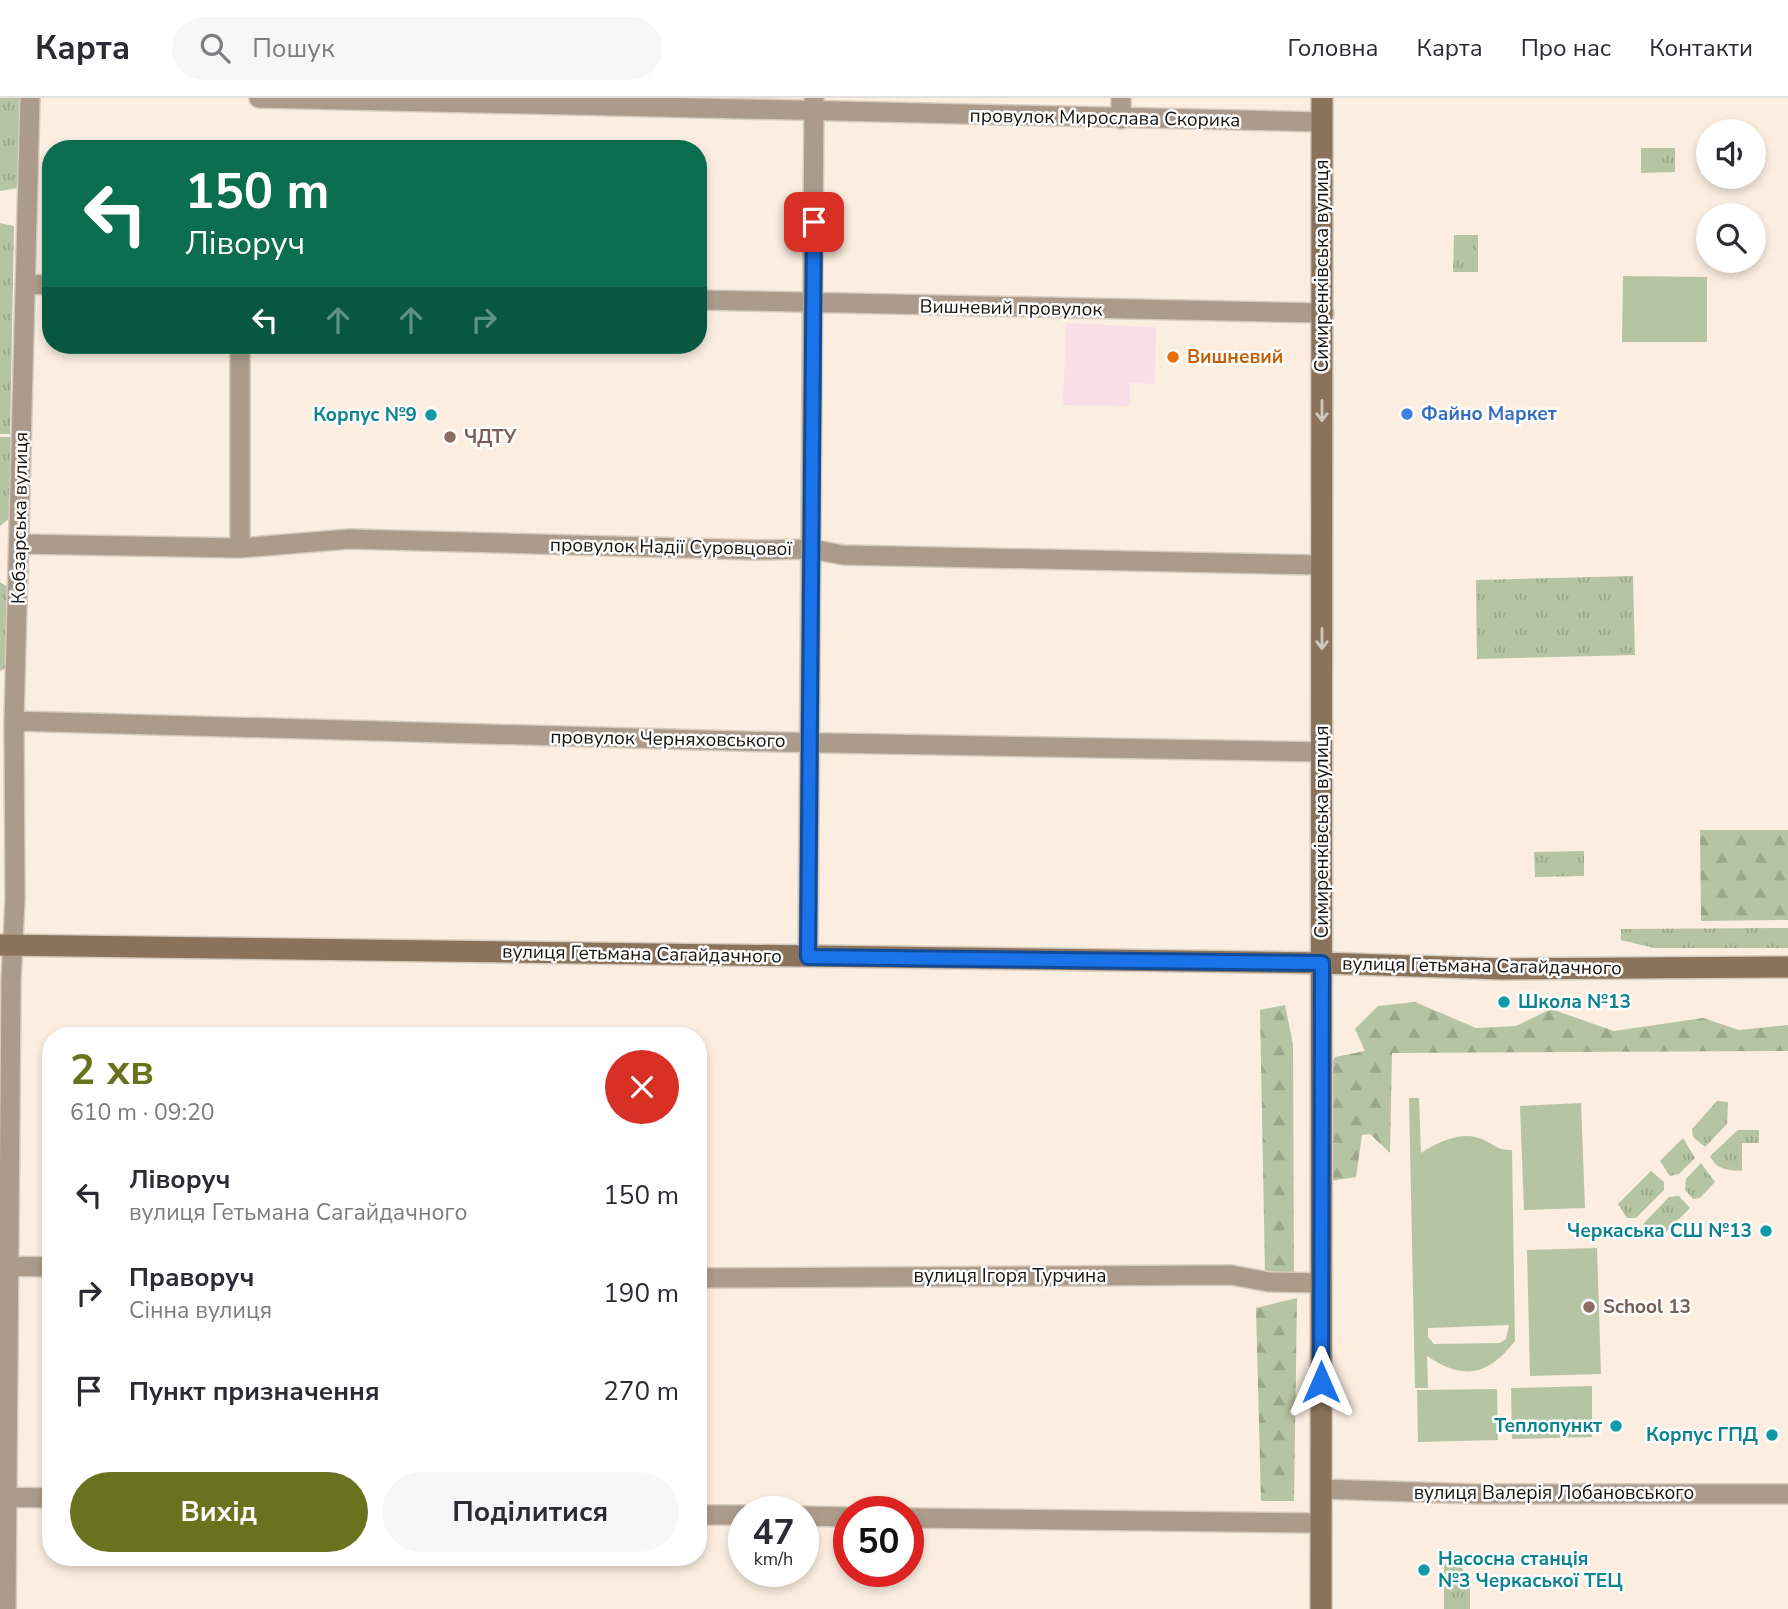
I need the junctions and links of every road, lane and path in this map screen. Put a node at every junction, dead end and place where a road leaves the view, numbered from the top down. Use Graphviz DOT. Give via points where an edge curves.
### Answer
graph roads {
  1 [pos="30,98"];
  2 [pos="258,98"];
  3 [pos="1122,98"];
  4 [pos="1322,98"];
  5 [pos="814,105"];
  6 [pos="1121,119"];
  7 [pos="1322,122"];
  8 [pos="25,284"];
  9 [pos="42,285"];
  10 [pos="707,300"];
  11 [pos="813,304"];
  12 [pos="1324,313"];
  13 [pos="240,354"];
  14 [pos="20,544"];
  15 [pos="240,548"];
  16 [pos="811,549"];
  17 [pos="1322,565"];
  18 [pos="14,721"];
  19 [pos="809,743"];
  20 [pos="1322,751"];
  21 [pos="6,945"];
  22 [pos="808,957"];
  23 [pos="1322,963"];
  24 [pos="1788,967"];
  25 [pos="4,1266"];
  26 [pos="42,1267"];
  27 [pos="707,1278"];
  28 [pos="1322,1283"];
  29 [pos="1321,1489"];
  30 [pos="1788,1494"];
  31 [pos="3,1497"];
  32 [pos="42,1498"];
  33 [pos="707,1515"];
  34 [pos="728,1515"];
  35 [pos="924,1518"];
  36 [pos="1321,1524"];
  37 [pos="6,1609"];
  38 [pos="1321,1609"];
  1 -- 8 [label="street, Кобзарська вулиця"];
  2 -- 5 [label="street, провулок Мирослава Скорика"];
  3 -- 6 [label="street"];
  4 -- 7 [label="main road, Симиренківська вулиця"];
  5 -- 6 [label="street, провулок Мирослава Скорика"];
  5 -- 11 [label="street"];
  6 -- 7 [label="street, провулок Мирослава Скорика"];
  7 -- 12 [label="main road, Симиренківська вулиця"];
  8 -- 9 [label="street"];
  8 -- 14 [label="street, Кобзарська вулиця"];
  10 -- 11 [label="street, Вишневий провулок"];
  11 -- 12 [label="street, Вишневий провулок"];
  11 -- 16 [label="street"];
  12 -- 17 [label="main road, Симиренківська вулиця, one-way"];
  13 -- 15 [label="street"];
  14 -- 15 [label="street, провулок Надії Суровцової"];
  14 -- 18 [label="street, Кобзарська вулиця"];
  15 -- 16 [label="street, провулок Надії Суровцової" via="349,539"];
  16 -- 17 [label="street, провулок Надії Суровцової" via="843,555"];
  16 -- 19 [label="street"];
  17 -- 20 [label="main road, Симиренківська вулиця, one-way"];
  18 -- 19 [label="street, провулок Черняховського"];
  18 -- 21 [label="street, Кобзарська вулиця" via="15,899"];
  19 -- 20 [label="street, провулок Черняховського"];
  19 -- 22 [label="street"];
  20 -- 23 [label="main road, Симиренківська вулиця"];
  21 -- 22 [label="main road, вулиця Гетьмана Сагайдачного"];
  21 -- 25 [label="street, Кобзарська вулиця"];
  22 -- 23 [label="main road, вулиця Гетьмана Сагайдачного"];
  23 -- 24 [label="main road, вулиця Гетьмана Сагайдачного" via="1503,969"];
  23 -- 28 [label="main road, Симиренківська вулиця"];
  25 -- 26 [label="street"];
  25 -- 31 [label="street, Кобзарська вулиця"];
  27 -- 28 [label="street, вулиця Ігоря Турчина" via="1231,1275 1269,1282"];
  28 -- 29 [label="main road, Симиренківська вулиця"];
  29 -- 30 [label="street, вулиця Валерія Лобановського"];
  29 -- 36 [label="main road, Симиренківська вулиця"];
  31 -- 32 [label="street"];
  31 -- 37 [label="street, Кобзарська вулиця"];
  33 -- 34 [label="street"];
  35 -- 36 [label="street"];
  36 -- 38 [label="main road, Симиренківська вулиця"];
}
